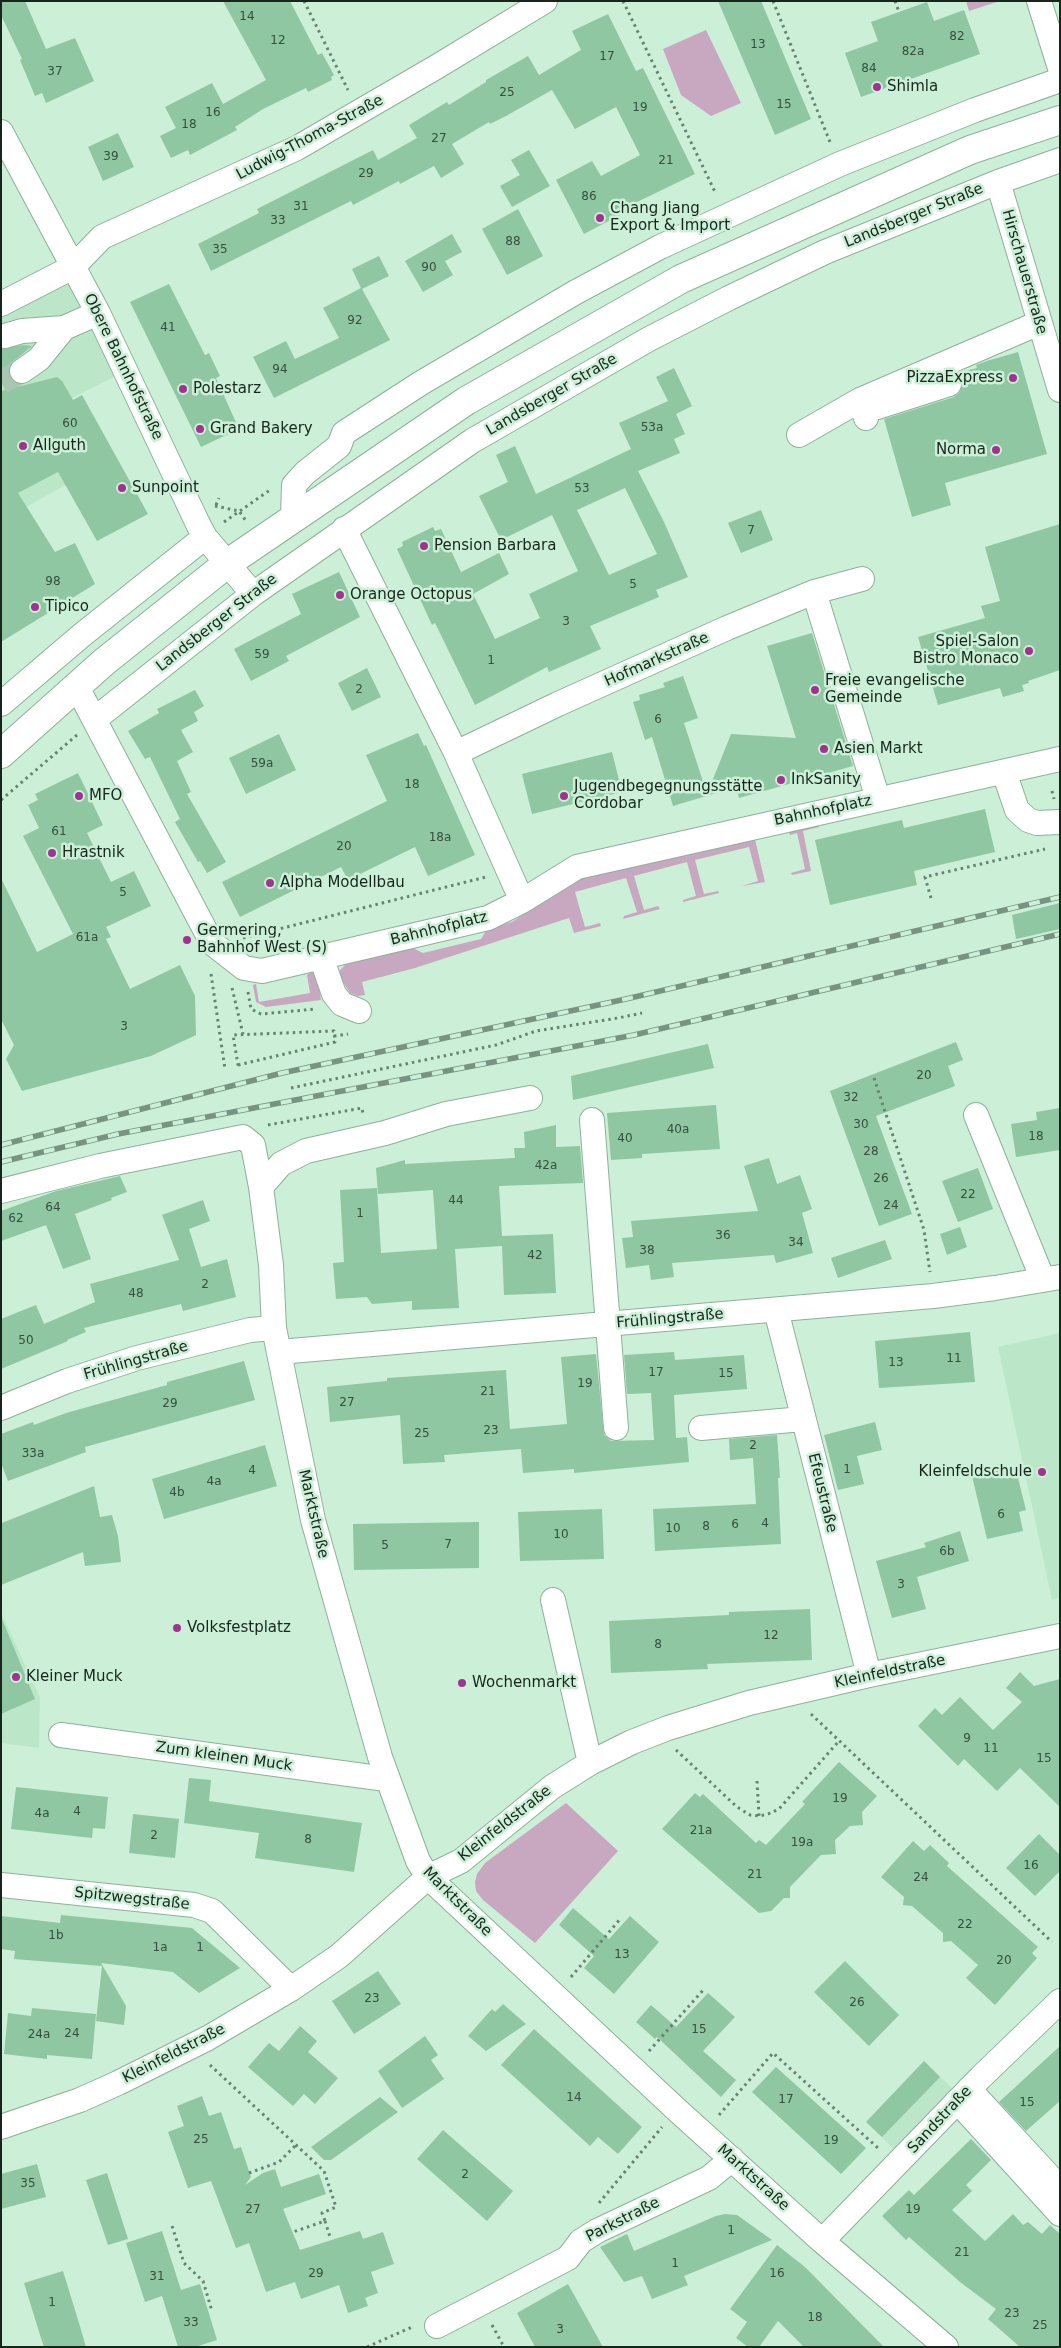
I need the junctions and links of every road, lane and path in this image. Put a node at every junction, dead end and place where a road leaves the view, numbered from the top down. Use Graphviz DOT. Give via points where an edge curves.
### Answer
graph roads {
  1 [pos="304,1"];
  2 [pos="545,1"];
  3 [pos="623,1"];
  4 [pos="773,1"];
  5 [pos="895,1"];
  6 [pos="1040,1"];
  7 [pos="899,12"];
  8 [pos="1060,68"];
  9 [pos="1060,80"];
  10 [pos="359,113"];
  11 [pos="1060,120"];
  12 [pos="1,132"];
  13 [pos="1060,160"];
  14 [pos="840,164"];
  15 [pos="998,182"];
  16 [pos="727,216"];
  17 [pos="73,267"];
  18 [pos="1,304"];
  19 [pos="98,313"];
  20 [pos="1039,323"];
  21 [pos="64,328"];
  22 [pos="5,336"];
  23 [pos="22,371"];
  24 [pos="949,384"];
  25 [pos="1060,390"];
  26 [pos="863,410"];
  27 [pos="799,435"];
  28 [pos="293,517"];
  29 [pos="344,528"];
  30 [pos="205,537"];
  31 [pos="228,563"];
  32 [pos="862,579"];
  33 [pos="814,592"];
  34 [pos="253,594"];
  35 [pos="82,635"];
  36 [pos="104,662"];
  37 [pos="76,687"];
  38 [pos="1,704"];
  39 [pos="94,720"];
  40 [pos="456,753"];
  41 [pos="1,754"];
  42 [pos="1060,759"];
  43 [pos="1004,772"];
  44 [pos="878,799"];
  45 [pos="1,800"];
  46 [pos="1060,822"];
  47 [pos="1051,847"];
  48 [pos="509,872"];
  49 [pos="931,898"];
  50 [pos="522,901"];
  51 [pos="320,957"];
  52 [pos="218,966"];
  53 [pos="231,982"];
  54 [pos="246,985"];
  55 [pos="318,1009"];
  56 [pos="359,1011"];
  57 [pos="642,1013"];
  58 [pos="243,1034"];
  59 [pos="225,1069"];
  60 [pos="874,1078"];
  61 [pos="291,1088"];
  62 [pos="530,1098"];
  63 [pos="976,1114"];
  64 [pos="592,1120"];
  65 [pos="261,1187"];
  66 [pos="1,1191"];
  67 [pos="1052,1278"];
  68 [pos="933,1296"];
  69 [pos="776,1310"];
  70 [pos="607,1325"];
  71 [pos="274,1328"];
  72 [pos="279,1352"];
  73 [pos="1,1408"];
  74 [pos="804,1419"];
  75 [pos="616,1428"];
  76 [pos="702,1428"];
  77 [pos="553,1600"];
  78 [pos="1060,1636"];
  79 [pos="869,1675"];
  80 [pos="804,1691"];
  81 [pos="668,1728"];
  82 [pos="61,1734"];
  83 [pos="839,1741"];
  84 [pos="590,1763"];
  85 [pos="375,1764"];
  86 [pos="757,1781"];
  87 [pos="759,1816"];
  88 [pos="428,1877"];
  89 [pos="1,1885"];
  90 [pos="621,1918"];
  91 [pos="1052,1942"];
  92 [pos="705,1988"];
  93 [pos="291,1989"];
  94 [pos="555,1996"];
  95 [pos="1060,2001"];
  96 [pos="191,2047"];
  97 [pos="633,2069"];
  98 [pos="963,2095"];
  99 [pos="677,2110"];
  100 [pos="1,2127"];
  101 [pos="704,2133"];
  102 [pos="296,2145"];
  103 [pos="732,2159"];
  104 [pos="897,2166"];
  105 [pos="249,2173"];
  106 [pos="1060,2188"];
  107 [pos="1060,2214"];
  108 [pos="325,2221"];
  109 [pos="172,2226"];
  110 [pos="597,2231"];
  111 [pos="293,2232"];
  112 [pos="330,2237"];
  113 [pos="822,2241"];
  114 [pos="212,2311"];
  115 [pos="437,2326"];
  116 [pos="367,2347"];
  117 [pos="946,2347"];
  1 -- 10 [label="path"];
  2 -- 10 [label="street, Ludwig-Thoma-Straße"];
  3 -- 16 [label="path"];
  4 -- 14 [label="path"];
  5 -- 7 [label="path"];
  6 -- 8 [label="street"];
  9 -- 14 [label="street" via="974,110"];
  10 -- 17 [label="street, Ludwig-Thoma-Straße" via="280,157 102,237"];
  11 -- 28 [label="main road" via="970,150 681,279 466,401"];
  12 -- 17 [label="street, Obere Bahnhofstraße"];
  13 -- 15 [label="street, Landsberger Straße"];
  14 -- 16 [label="street"];
  15 -- 20 [label="street, Hirschauerstraße"];
  15 -- 29 [label="street, Landsberger Straße" via="825,252 649,339 472,441"];
  16 -- 28 [label="street" via="576,292 421,383 344,433 339,446 294,485"];
  17 -- 18 [label="street, Ludwig-Thoma-Straße"];
  17 -- 19 [label="street, Obere Bahnhofstraße"];
  19 -- 21 [label="street"];
  19 -- 30 [label="street, Obere Bahnhofstraße"];
  20 -- 25 [label="street, Hirschauerstraße"];
  20 -- 26 [label="street"];
  21 -- 22 [label="street" via="22,331"];
  21 -- 23 [label="street" via="39,359"];
  24 -- 26 [label="street"];
  26 -- 27 [label="street"];
  28 -- 31 [label="main road"];
  29 -- 34 [label="street, Landsberger Straße"];
  29 -- 40 [label="street"];
  30 -- 31 [label="street, Obere Bahnhofstraße"];
  30 -- 35 [label="street"];
  31 -- 34 [label="street, Obere Bahnhofstraße"];
  31 -- 36 [label="main road"];
  32 -- 33 [label="street, Hofmarkstraße"];
  33 -- 40 [label="street, Hofmarkstraße" via="558,704"];
  33 -- 44 [label="street"];
  34 -- 39 [label="street, Landsberger Straße"];
  35 -- 36 [label="street"];
  35 -- 38 [label="street"];
  36 -- 37 [label="main road"];
  37 -- 39 [label="street, Bahnhofplatz"];
  37 -- 41 [label="main road"];
  39 -- 45 [label="path"];
  39 -- 52 [label="street, Bahnhofplatz" via="212,943"];
  40 -- 48 [label="street"];
  42 -- 43 [label="street, Bahnhofplatz"];
  43 -- 44 [label="street, Bahnhofplatz"];
  43 -- 46 [label="street" via="1017,810 1028,820"];
  44 -- 50 [label="street, Bahnhofplatz" via="769,831 577,867"];
  47 -- 49 [label="path" via="925,877"];
  48 -- 50 [label="street"];
  48 -- 52 [label="path" via="245,936"];
  50 -- 51 [label="street, Bahnhofplatz" via="488,918"];
  51 -- 52 [label="street, Bahnhofplatz" via="262,971"];
  51 -- 56 [label="street" via="334,994 342,1004"];
  52 -- 59 [label="path"];
  53 -- 58 [label="path"];
  54 -- 55 [label="path" via="251,1008 255,1012"];
  57 -- 61 [label="path" via="536,1031 496,1044"];
  58 -- 58 [label="path" via="234,1035 238,1066 335,1042 334,1031"];
  60 -- 68 [label="path" via="924,1230"];
  62 -- 65 [label="street" via="446,1114 385,1133 306,1151 281,1164"];
  63 -- 67 [label="street"];
  64 -- 70 [label="street"];
  65 -- 66 [label="street, Marktstraße" via="253,1145 243,1137 100,1166"];
  65 -- 71 [label="street, Marktstraße" via="271,1265"];
  67 -- 68 [label="street, Frühlingstraße"];
  68 -- 69 [label="street, Frühlingstraße"];
  69 -- 70 [label="street, Frühlingstraße"];
  69 -- 74 [label="street, Efeustraße"];
  70 -- 72 [label="street, Frühlingstraße"];
  70 -- 75 [label="street"];
  71 -- 72 [label="street, Marktstraße"];
  71 -- 73 [label="street, Frühlingstraße" via="250,1330 137,1358 67,1381"];
  72 -- 85 [label="street, Marktstraße" via="313,1549"];
  74 -- 76 [label="street"];
  74 -- 79 [label="street, Efeustraße"];
  77 -- 84 [label="street"];
  78 -- 79 [label="street, Kleinfeldstraße"];
  79 -- 80 [label="street, Kleinfeldstraße"];
  80 -- 81 [label="street, Kleinfeldstraße"];
  80 -- 83 [label="path" via="810,1713"];
  81 -- 84 [label="street, Kleinfeldstraße"];
  81 -- 87 [label="path" via="676,1749 738,1807 750,1815"];
  82 -- 85 [label="street, Zum kleinen Muck"];
  83 -- 87 [label="path" via="779,1809"];
  83 -- 91 [label="path"];
  84 -- 88 [label="street, Kleinfeldstraße" via="552,1787 461,1861"];
  85 -- 88 [label="street, Marktstraße"];
  86 -- 87 [label="path"];
  88 -- 93 [label="street, Kleinfeldstraße" via="339,1956"];
  88 -- 94 [label="street, Marktstraße"];
  89 -- 93 [label="street, Spitzwegstraße" via="194,1905 212,1911"];
  90 -- 94 [label="path"];
  92 -- 97 [label="path"];
  93 -- 96 [label="street, Kleinfeldstraße"];
  94 -- 97 [label="street, Marktstraße"];
  95 -- 98 [label="street, Sandstraße"];
  96 -- 100 [label="street, Kleinfeldstraße" via="80,2100"];
  96 -- 102 [label="path"];
  97 -- 99 [label="street, Marktstraße"];
  98 -- 104 [label="street, Sandstraße"];
  98 -- 106 [label="street"];
  98 -- 107 [label="street"];
  99 -- 101 [label="street, Marktstraße"];
  99 -- 110 [label="path" via="602,2198 593,2217"];
  101 -- 103 [label="street, Marktstraße"];
  101 -- 104 [label="path" via="773,2053"];
  102 -- 105 [label="path" via="279,2162"];
  102 -- 108 [label="path" via="324,2171 336,2208 322,2213"];
  103 -- 110 [label="street, Parkstraße" via="709,2178"];
  103 -- 113 [label="street, Marktstraße"];
  104 -- 113 [label="street, Sandstraße"];
  108 -- 111 [label="path"];
  108 -- 112 [label="path"];
  109 -- 114 [label="path" via="184,2263 203,2281"];
  110 -- 115 [label="street, Parkstraße" via="581,2241 568,2258"];
  113 -- 117 [label="street, Marktstraße"];
  115 -- 116 [label="path" via="427,2320"];
}
